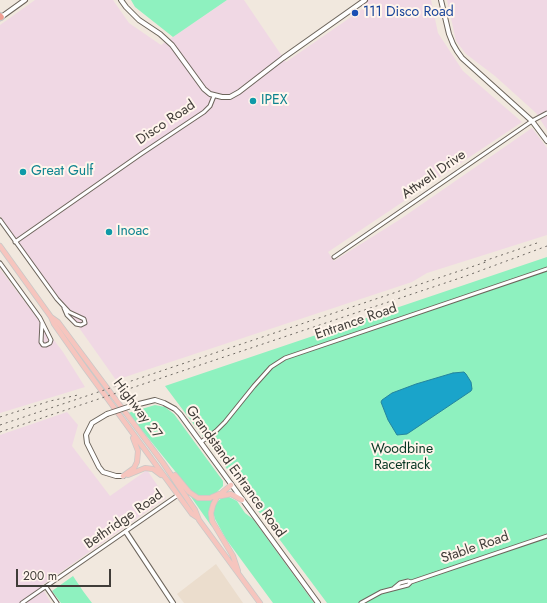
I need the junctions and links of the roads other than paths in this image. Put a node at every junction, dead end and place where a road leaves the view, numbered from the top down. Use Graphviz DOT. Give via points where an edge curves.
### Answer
graph roads {
  1 [pos="25,0"];
  2 [pos="121,0"];
  3 [pos="365,0"];
  4 [pos="441,0"];
  5 [pos="0,17"];
  6 [pos="214,96"];
  7 [pos="547,113"];
  8 [pos="532,121"];
  9 [pos="547,141"];
  10 [pos="0,220"];
  11 [pos="15,242"];
  12 [pos="0,246"];
  13 [pos="334,257"];
  14 [pos="0,263"];
  15 [pos="547,270"];
  16 [pos="64,308"];
  17 [pos="51,317"];
  18 [pos="42,322"];
  19 [pos="123,419"];
  20 [pos="200,442"];
  21 [pos="163,463"];
  22 [pos="123,476"];
  23 [pos="231,485"];
  24 [pos="173,488"];
  25 [pos="222,493"];
  26 [pos="178,495"];
  27 [pos="217,497"];
  28 [pos="242,500"];
  29 [pos="199,520"];
  30 [pos="126,532"];
  31 [pos="547,536"];
  32 [pos="239,574"];
  33 [pos="46,587"];
  34 [pos="22,603"];
  35 [pos="57,603"];
  36 [pos="173,603"];
  37 [pos="260,603"];
  38 [pos="318,603"];
  39 [pos="361,603"];
  1 -- 5 [label="street"];
  2 -- 6 [label="street" via="139,20 172,45 204,89"];
  3 -- 6 [label="street" via="239,92 226,97"];
  4 -- 8 [label="street" via="449,34 462,58"];
  6 -- 11 [label="street, Disco Road" via="204,112"];
  7 -- 8 [label="street, Attwell Drive"];
  8 -- 9 [label="street"];
  8 -- 13 [label="street, Attwell Drive"];
  10 -- 11 [label="street"];
  11 -- 16 [label="street"];
  12 -- 17 [label="main road, Highway 27"];
  14 -- 18 [label="street"];
  15 -- 20 [label="street, Entrance Road" via="285,358 271,367 225,422"];
  16 -- 16 [label="street" via="76,324 85,323 82,317"];
  17 -- 19 [label="main road, Highway 27"];
  17 -- 21 [label="main road, Highway 27" via="58,322"];
  18 -- 18 [label="street" via="41,342 46,345 51,340"];
  19 -- 22 [label="main road" via="138,451 134,468"];
  19 -- 24 [label="main road, Highway 27"];
  20 -- 22 [label="street, Grandstand Entrance Road, bridge" via="175,409 155,400 107,414 92,423 86,435 87,443 103,472"];
  20 -- 23 [label="street, Grandstand Entrance Road"];
  21 -- 25 [label="main road" via="198,498 210,498"];
  21 -- 29 [label="main road, Highway 27"];
  22 -- 24 [label="main road" via="145,468 153,468"];
  23 -- 25 [label="main road"];
  23 -- 28 [label="street, Grandstand Entrance Road"];
  24 -- 26 [label="main road, Highway 27"];
  25 -- 27 [label="main road"];
  26 -- 29 [label="main road, Highway 27"];
  26 -- 30 [label="street, Bethridge Road"];
  27 -- 28 [label="main road" via="228,494"];
  27 -- 32 [label="main road" via="211,509 212,521 233,556"];
  28 -- 38 [label="street, Grandstand Entrance Road"];
  29 -- 32 [label="main road, Highway 27"];
  30 -- 33 [label="street, Bethridge Road"];
  30 -- 36 [label="street"];
  31 -- 39 [label="street, Stable Road" via="381,592"];
  32 -- 37 [label="main road, Highway 27"];
  33 -- 34 [label="street, Bethridge Road"];
  33 -- 35 [label="street"];
}
